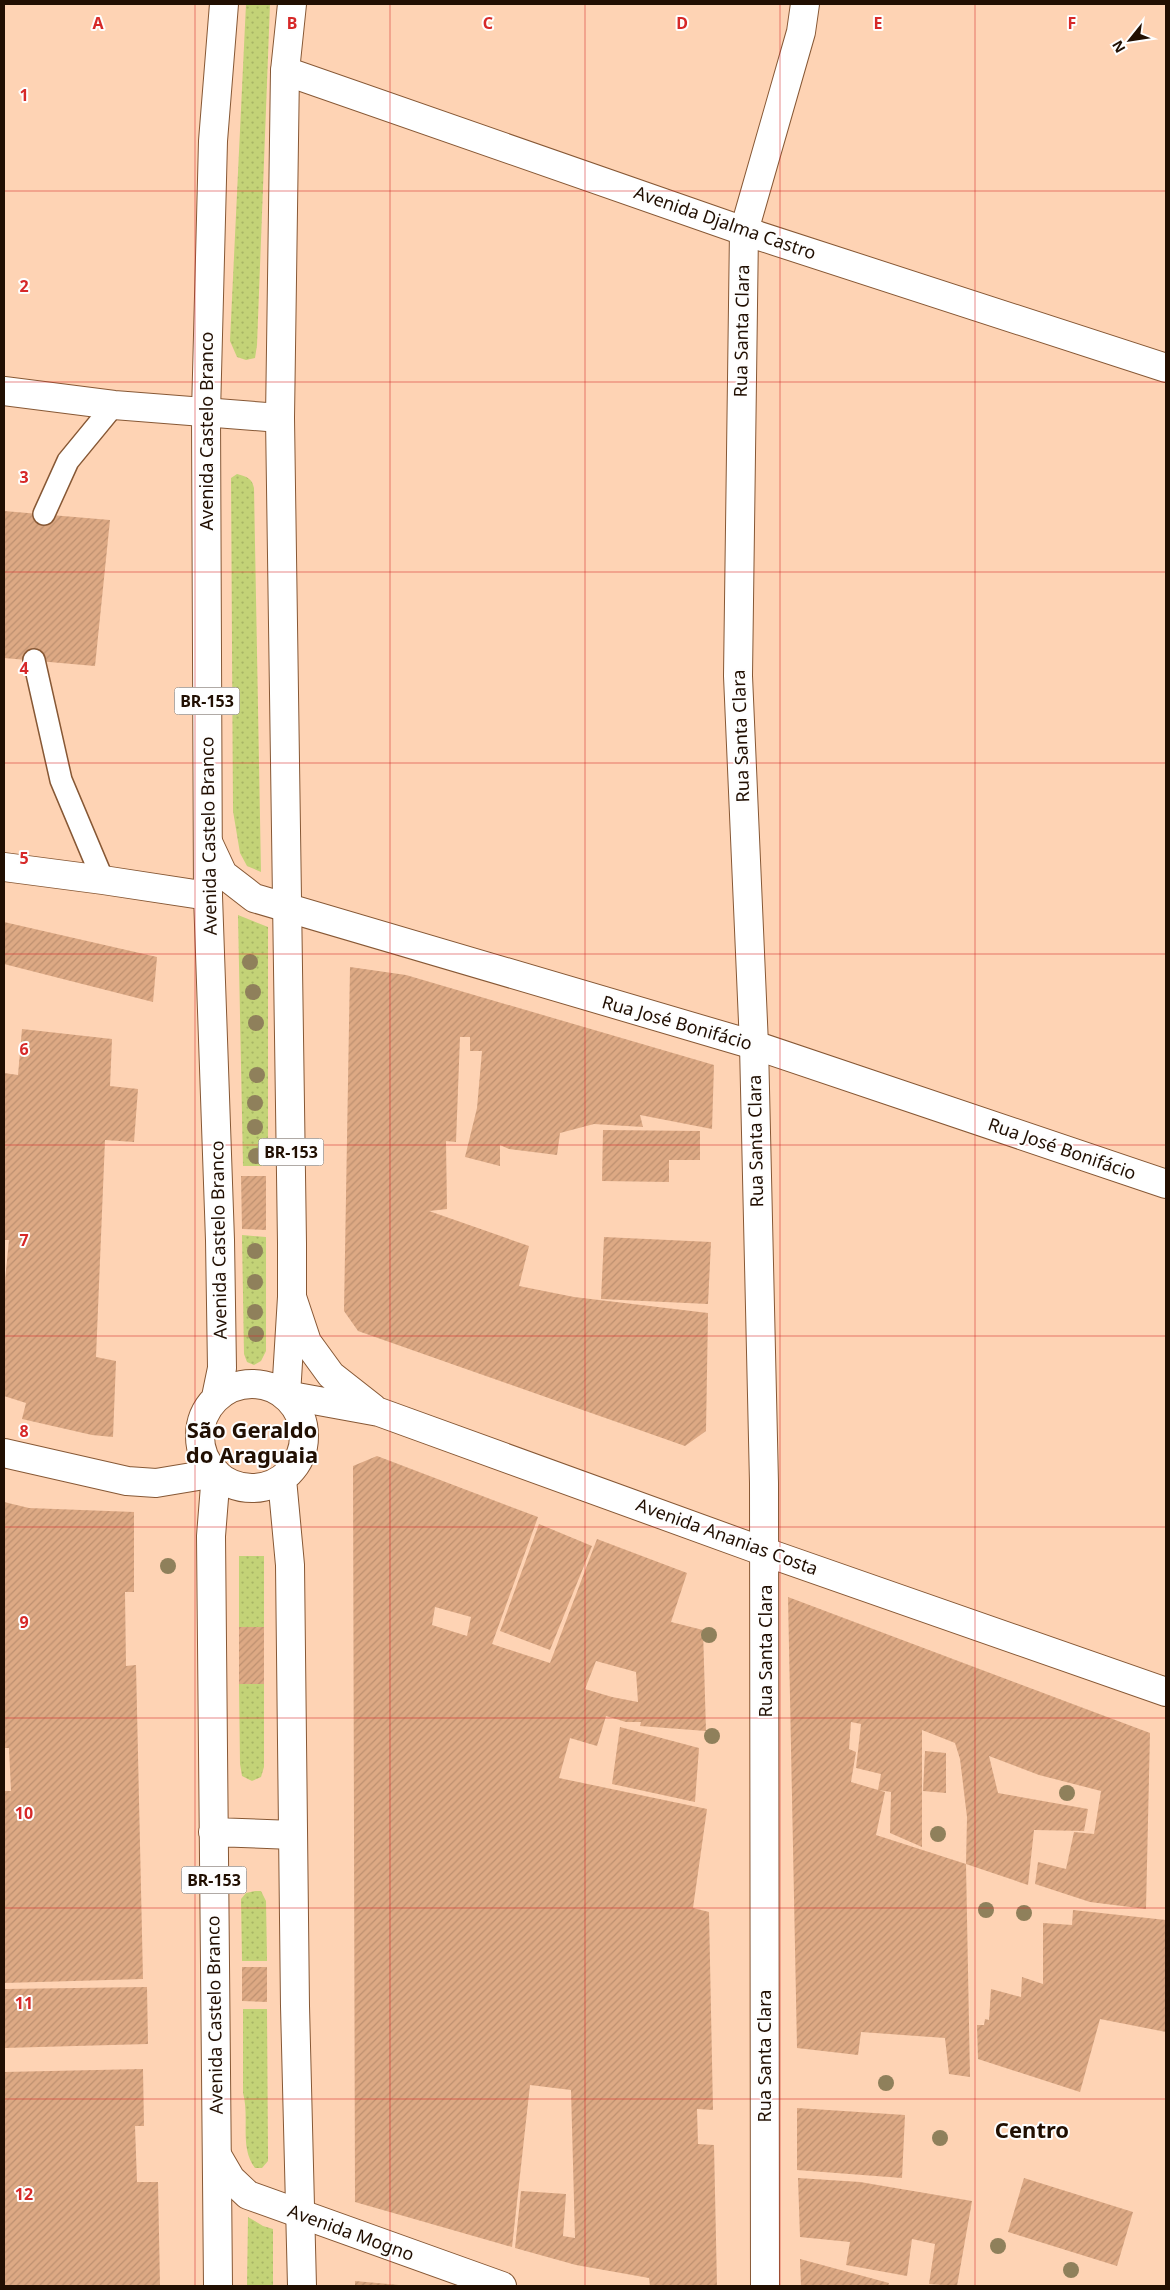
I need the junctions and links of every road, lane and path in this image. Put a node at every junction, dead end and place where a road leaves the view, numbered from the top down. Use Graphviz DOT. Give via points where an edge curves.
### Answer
graph roads {
  1 [pos="224,4"];
  2 [pos="292,4"];
  3 [pos="805,4"];
  4 [pos="286,71"];
  5 [pos="744,231"];
  6 [pos="1166,368"];
  7 [pos="4,391"];
  8 [pos="114,405"];
  9 [pos="206,412"];
  10 [pos="280,418"];
  11 [pos="44,514"];
  12 [pos="34,660"];
  13 [pos="208,842"];
  14 [pos="4,868"];
  15 [pos="102,880"];
  16 [pos="208,896"];
  17 [pos="286,908"];
  18 [pos="754,1045"];
  19 [pos="1166,1184"];
  20 [pos="292,1296"];
  21 [pos="286,1395"];
  22 [pos="216,1397"];
  23 [pos="379,1412"];
  24 [pos="4,1453"];
  25 [pos="216,1473"];
  26 [pos="282,1479"];
  27 [pos="765,1552"];
  28 [pos="1166,1692"];
  29 [pos="213,1832"];
  30 [pos="293,1835"];
  31 [pos="217,2155"];
  32 [pos="301,2215"];
  33 [pos="218,2286"];
  34 [pos="302,2286"];
  35 [pos="502,2286"];
  36 [pos="765,2286"];
  1 -- 9 [label="main road, Avenida Castelo Branco / BR-153" via="213,141"];
  2 -- 4 [label="main road, BR-153"];
  3 -- 5 [label="main road, Rua Santa Clara" via="801,32"];
  4 -- 5 [label="main road, Avenida Djalma Castro"];
  4 -- 10 [label="main road, BR-153"];
  5 -- 6 [label="main road, Avenida Djalma Castro"];
  5 -- 18 [label="main road, Rua Santa Clara" via="738,676"];
  7 -- 8 [label="main road"];
  8 -- 9 [label="main road"];
  8 -- 11 [label="lane" via="68,461"];
  9 -- 10 [label="main road"];
  9 -- 13 [label="main road, Avenida Castelo Branco / BR-153"];
  10 -- 17 [label="main road, BR-153"];
  12 -- 15 [label="lane" via="61,780"];
  13 -- 16 [label="main road, Avenida Castelo Branco / BR-153"];
  13 -- 17 [label="main road, Rua José Bonifácio" via="223,874 254,898"];
  14 -- 15 [label="main road"];
  15 -- 16 [label="main road"];
  16 -- 22 [label="main road, Avenida Castelo Branco / BR-153" via="222,1311 222,1368"];
  17 -- 18 [label="main road, Rua José Bonifácio"];
  17 -- 20 [label="main road, BR-153"];
  18 -- 19 [label="main road, Rua José Bonifácio"];
  18 -- 27 [label="main road, Rua Santa Clara"];
  20 -- 21 [label="main road, BR-153"];
  20 -- 23 [label="main road" via="307,1342 331,1375"];
  21 -- 22 [label="main road" via="263,1384 238,1385"];
  21 -- 23 [label="main road, Avenida Ananias Costa"];
  21 -- 26 [label="main road, Avenida Castelo Branco / BR-153" via="298,1410 304,1428 304,1448 296,1466"];
  22 -- 25 [label="main road, Avenida Castelo Branco / BR-153" via="204,1414 200,1435 204,1456"];
  23 -- 27 [label="main road, Avenida Ananias Costa"];
  24 -- 25 [label="main road" via="127,1480 156,1483"];
  25 -- 26 [label="main road, Avenida Castelo Branco / BR-153" via="230,1483 248,1488 266,1487"];
  25 -- 29 [label="main road, Avenida Castelo Branco / BR-153" via="211,1536"];
  26 -- 30 [label="main road" via="290,1565"];
  27 -- 28 [label="main road, Avenida Ananias Costa"];
  27 -- 36 [label="main road, Rua Santa Clara"];
  29 -- 30 [label="main road"];
  29 -- 31 [label="main road, Avenida Castelo Branco / BR-153"];
  30 -- 32 [label="main road"];
  31 -- 32 [label="main road, Avenida Mogno" via="231,2179 248,2195"];
  31 -- 33 [label="main road, Avenida Castelo Branco / BR-153"];
  32 -- 34 [label="main road"];
  32 -- 35 [label="main road, Avenida Mogno"];
}
